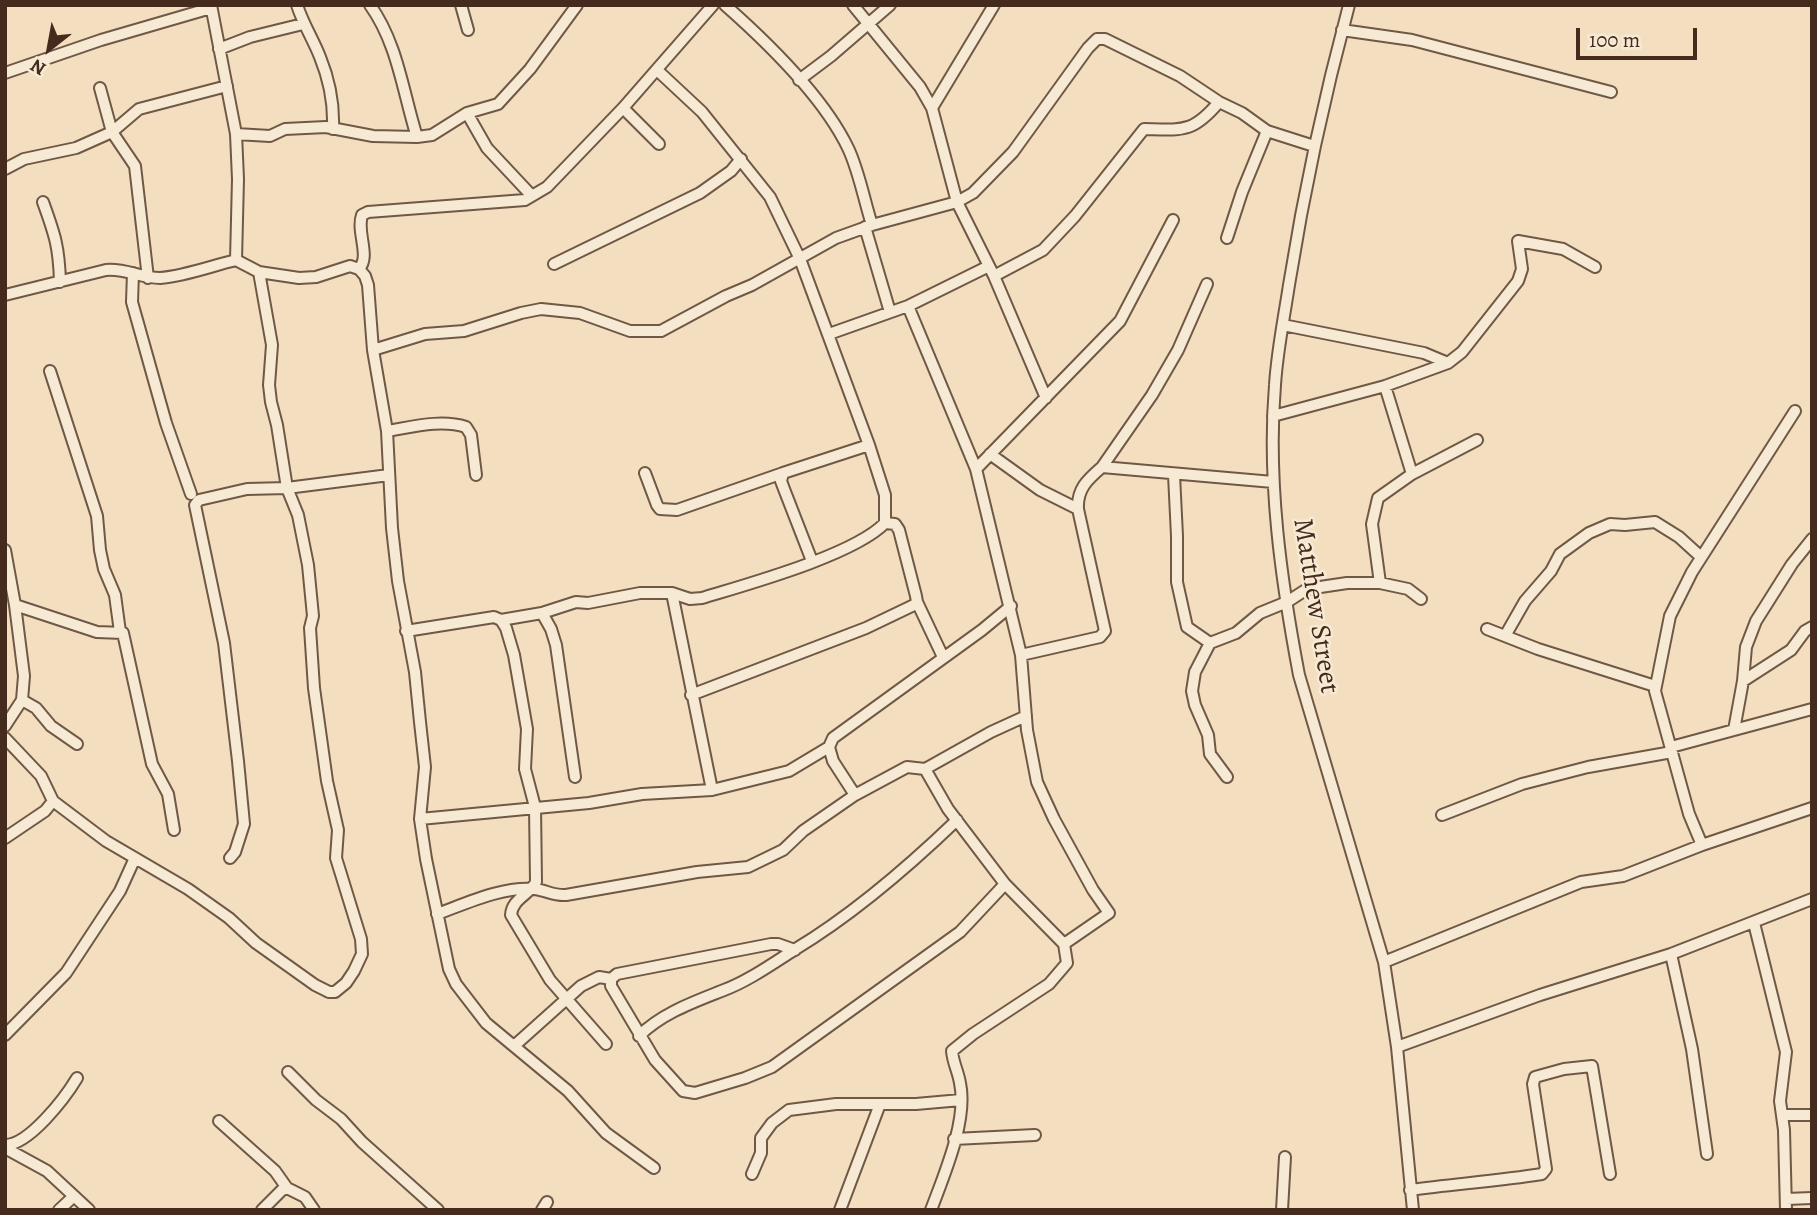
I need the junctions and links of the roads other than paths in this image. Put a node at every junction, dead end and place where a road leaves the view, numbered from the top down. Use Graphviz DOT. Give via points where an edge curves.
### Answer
graph roads {
  1 [pos="297,5"];
  2 [pos="370,5"];
  3 [pos="461,5"];
  4 [pos="577,5"];
  5 [pos="713,5"];
  6 [pos="725,5"];
  7 [pos="853,5"];
  8 [pos="890,5"];
  9 [pos="994,5"];
  10 [pos="1349,5"];
  11 [pos="211,7"];
  12 [pos="303,24"];
  13 [pos="869,24"];
  14 [pos="468,30"];
  15 [pos="1342,30"];
  16 [pos="219,49"];
  17 [pos="657,71"];
  18 [pos="5,73"];
  19 [pos="799,80"];
  20 [pos="227,86"];
  21 [pos="100,88"];
  22 [pos="1611,92"];
  23 [pos="1219,102"];
  24 [pos="623,108"];
  25 [pos="932,108"];
  26 [pos="467,113"];
  27 [pos="333,129"];
  28 [pos="1267,131"];
  29 [pos="112,132"];
  30 [pos="236,134"];
  31 [pos="417,137"];
  32 [pos="659,144"];
  33 [pos="1314,146"];
  34 [pos="5,153"];
  35 [pos="741,159"];
  36 [pos="8,167"];
  37 [pos="531,195"];
  38 [pos="44,202"];
  39 [pos="957,202"];
  40 [pos="1173,220"];
  41 [pos="869,226"];
  42 [pos="1227,238"];
  43 [pos="800,259"];
  44 [pos="236,260"];
  45 [pos="554,264"];
  46 [pos="1595,267"];
  47 [pos="359,269"];
  48 [pos="992,271"];
  49 [pos="259,272"];
  50 [pos="133,273"];
  51 [pos="148,278"];
  52 [pos="60,282"];
  53 [pos="1208,284"];
  54 [pos="5,295"];
  55 [pos="908,306"];
  56 [pos="890,312"];
  57 [pos="1283,325"];
  58 [pos="829,334"];
  59 [pos="373,350"];
  60 [pos="1448,363"];
  61 [pos="50,371"];
  62 [pos="1385,386"];
  63 [pos="1046,398"];
  64 [pos="1795,411"];
  65 [pos="1273,415"];
  66 [pos="387,431"];
  67 [pos="1477,440"];
  68 [pos="869,445"];
  69 [pos="990,454"];
  70 [pos="1102,467"];
  71 [pos="976,469"];
  72 [pos="645,473"];
  73 [pos="783,473"];
  74 [pos="1412,474"];
  75 [pos="389,475"];
  76 [pos="476,475"];
  77 [pos="1174,475"];
  78 [pos="1273,482"];
  79 [pos="287,488"];
  80 [pos="191,494"];
  81 [pos="1078,509"];
  82 [pos="885,523"];
  83 [pos="1812,539"];
  84 [pos="5,550"];
  85 [pos="1701,557"];
  86 [pos="812,561"];
  87 [pos="1380,583"];
  88 [pos="672,593"];
  89 [pos="1422,600"];
  90 [pos="917,602"];
  91 [pos="1287,602"];
  92 [pos="15,605"];
  93 [pos="1011,606"];
  94 [pos="542,612"];
  95 [pos="501,620"];
  96 [pos="1812,627"];
  97 [pos="1487,629"];
  98 [pos="406,631"];
  99 [pos="120,632"];
  100 [pos="1505,636"];
  101 [pos="1210,643"];
  102 [pos="1021,655"];
  103 [pos="943,657"];
  104 [pos="1743,681"];
  105 [pos="1655,686"];
  106 [pos="691,695"];
  107 [pos="22,700"];
  108 [pos="1812,709"];
  109 [pos="1026,716"];
  110 [pos="5,726"];
  111 [pos="1734,730"];
  112 [pos="5,738"];
  113 [pos="77,744"];
  114 [pos="829,747"];
  115 [pos="1671,750"];
  116 [pos="925,769"];
  117 [pos="575,777"];
  118 [pos="1227,777"];
  119 [pos="712,790"];
  120 [pos="855,795"];
  121 [pos="53,801"];
  122 [pos="535,807"];
  123 [pos="1812,808"];
  124 [pos="1442,815"];
  125 [pos="420,819"];
  126 [pos="957,820"];
  127 [pos="174,830"];
  128 [pos="5,838"];
  129 [pos="1702,845"];
  130 [pos="135,858"];
  131 [pos="230,858"];
  132 [pos="1005,884"];
  133 [pos="533,888"];
  134 [pos="1812,899"];
  135 [pos="437,914"];
  136 [pos="1754,923"];
  137 [pos="1065,944"];
  138 [pos="795,950"];
  139 [pos="1671,954"];
  140 [pos="1384,962"];
  141 [pos="611,979"];
  142 [pos="567,999"];
  143 [pos="5,1035"];
  144 [pos="639,1035"];
  145 [pos="606,1044"];
  146 [pos="514,1046"];
  147 [pos="1396,1047"];
  148 [pos="288,1072"];
  149 [pos="77,1078"];
  150 [pos="961,1100"];
  151 [pos="880,1104"];
  152 [pos="1782,1115"];
  153 [pos="1812,1115"];
  154 [pos="219,1121"];
  155 [pos="1035,1135"];
  156 [pos="954,1139"];
  157 [pos="5,1147"];
  158 [pos="1707,1154"];
  159 [pos="1285,1157"];
  160 [pos="654,1168"];
  161 [pos="752,1174"];
  162 [pos="1609,1174"];
  163 [pos="287,1188"];
  164 [pos="1410,1191"];
  165 [pos="74,1196"];
  166 [pos="1812,1198"];
  167 [pos="1786,1204"];
  168 [pos="59,1210"];
  169 [pos="89,1210"];
  170 [pos="262,1210"];
  171 [pos="314,1210"];
  172 [pos="438,1210"];
  173 [pos="839,1210"];
  174 [pos="931,1210"];
  175 [pos="1282,1210"];
  176 [pos="1413,1210"];
  1 -- 12 [label="street"];
  2 -- 31 [label="street" via="397,61"];
  3 -- 14 [label="street"];
  4 -- 26 [label="street" via="498,104"];
  5 -- 17 [label="street"];
  6 -- 19 [label="street"];
  7 -- 13 [label="street"];
  8 -- 13 [label="street"];
  9 -- 25 [label="street"];
  10 -- 15 [label="street, Matthew Street"];
  11 -- 16 [label="street"];
  11 -- 18 [label="street"];
  12 -- 16 [label="street"];
  12 -- 27 [label="street" via="320,57 334,109"];
  13 -- 19 [label="street"];
  13 -- 25 [label="street"];
  15 -- 22 [label="street" via="1412,40"];
  15 -- 33 [label="street, Matthew Street"];
  16 -- 20 [label="street"];
  17 -- 24 [label="street"];
  17 -- 35 [label="street" via="702,112"];
  19 -- 41 [label="street" via="833,120 849,150"];
  20 -- 29 [label="street" via="139,109"];
  20 -- 30 [label="street"];
  21 -- 29 [label="street"];
  23 -- 28 [label="street"];
  23 -- 39 [label="street" via="1180,76 1105,39 1097,40 1013,152 973,193"];
  23 -- 48 [label="street" via="1197,125 1144,129 1043,250"];
  24 -- 32 [label="street"];
  24 -- 37 [label="street" via="547,187"];
  25 -- 39 [label="street"];
  26 -- 31 [label="street" via="432,135"];
  26 -- 37 [label="street" via="487,148"];
  27 -- 30 [label="street" via="285,129 270,136"];
  27 -- 31 [label="street"];
  28 -- 33 [label="street"];
  28 -- 42 [label="street"];
  29 -- 36 [label="street" via="76,148 35,155"];
  29 -- 51 [label="street" via="135,166"];
  30 -- 44 [label="street"];
  33 -- 57 [label="street, Matthew Street"];
  34 -- 36 [label="street"];
  35 -- 43 [label="street" via="770,197"];
  35 -- 45 [label="street" via="700,193"];
  37 -- 47 [label="street" via="525,200 368,212 360,218 364,257"];
  38 -- 52 [label="street" via="58,244"];
  39 -- 41 [label="street"];
  39 -- 48 [label="street"];
  40 -- 63 [label="street" via="1120,321"];
  41 -- 43 [label="street"];
  41 -- 56 [label="street"];
  43 -- 58 [label="street"];
  43 -- 59 [label="street" via="662,331 630,331 580,313 541,309"];
  44 -- 49 [label="street"];
  44 -- 51 [label="street"];
  46 -- 60 [label="street" via="1563,249 1518,241 1522,269 1518,281 1462,352"];
  47 -- 49 [label="street" via="350,266 299,278"];
  47 -- 59 [label="street" via="368,285"];
  48 -- 55 [label="street"];
  48 -- 63 [label="street"];
  49 -- 79 [label="street" via="272,345 268,385"];
  50 -- 51 [label="street"];
  50 -- 52 [label="street" via="106,270"];
  50 -- 80 [label="street" via="132,302"];
  52 -- 54 [label="street"];
  53 -- 70 [label="street" via="1152,395"];
  55 -- 56 [label="street"];
  55 -- 71 [label="street"];
  56 -- 58 [label="street"];
  57 -- 60 [label="street" via="1424,353"];
  57 -- 65 [label="street, Matthew Street"];
  58 -- 68 [label="street"];
  59 -- 66 [label="street"];
  60 -- 62 [label="street"];
  61 -- 99 [label="street" via="97,516"];
  62 -- 65 [label="street"];
  62 -- 74 [label="street"];
  63 -- 69 [label="street"];
  64 -- 85 [label="street"];
  65 -- 78 [label="street, Matthew Street"];
  66 -- 75 [label="street"];
  66 -- 76 [label="street" via="432,424 466,427"];
  67 -- 74 [label="street"];
  68 -- 73 [label="street"];
  68 -- 82 [label="street" via="885,495"];
  69 -- 71 [label="street"];
  69 -- 81 [label="street" via="1040,490"];
  70 -- 77 [label="street"];
  70 -- 81 [label="street" via="1078,496"];
  71 -- 93 [label="street"];
  72 -- 73 [label="street" via="660,509 677,510"];
  73 -- 86 [label="street" via="783,489"];
  74 -- 87 [label="street" via="1378,498 1372,524"];
  75 -- 79 [label="street"];
  75 -- 98 [label="street"];
  77 -- 78 [label="street"];
  77 -- 101 [label="street" via="1177,582 1187,627"];
  78 -- 91 [label="street, Matthew Street"];
  79 -- 130 [label="street" via="298,515 308,565 314,688 338,830 337,858 358,924 360,960 346,983 329,992 188,889"];
  79 -- 131 [label="street" via="247,489 199,500 195,505 224,643 238,761 244,824"];
  81 -- 102 [label="street" via="1105,631 1100,637"];
  82 -- 86 [label="street" via="869,536"];
  82 -- 90 [label="street" via="895,524 898,530"];
  83 -- 104 [label="street" via="1756,621 1746,647"];
  84 -- 92 [label="street"];
  85 -- 100 [label="street" via="1655,522 1610,524 1560,554"];
  85 -- 105 [label="street" via="1670,616"];
  86 -- 88 [label="street" via="702,598"];
  87 -- 89 [label="street" via="1408,589"];
  87 -- 91 [label="street" via="1307,589"];
  88 -- 94 [label="street" via="576,602"];
  88 -- 106 [label="street"];
  90 -- 103 [label="street"];
  90 -- 106 [label="street" via="866,628"];
  91 -- 101 [label="street"];
  91 -- 140 [label="street, Matthew Street" via="1299,675"];
  92 -- 99 [label="street" via="97,632"];
  92 -- 107 [label="street" via="24,676"];
  93 -- 102 [label="street"];
  93 -- 103 [label="street"];
  94 -- 95 [label="street"];
  94 -- 117 [label="street" via="555,645"];
  95 -- 98 [label="street" via="494,617"];
  95 -- 122 [label="street" via="514,654 527,729 525,769"];
  96 -- 104 [label="street" via="1791,650"];
  97 -- 100 [label="street"];
  98 -- 125 [label="street" via="425,767"];
  99 -- 127 [label="street" via="152,764 168,794"];
  100 -- 105 [label="street"];
  101 -- 118 [label="street" via="1195,672 1192,691 1210,754"];
  102 -- 109 [label="street"];
  103 -- 114 [label="street" via="833,738"];
  104 -- 111 [label="street"];
  105 -- 115 [label="street"];
  106 -- 119 [label="street"];
  107 -- 110 [label="street"];
  107 -- 113 [label="street"];
  108 -- 111 [label="street"];
  109 -- 116 [label="street"];
  109 -- 137 [label="street" via="1037,782 1109,913"];
  111 -- 115 [label="street"];
  112 -- 121 [label="street" via="41,776"];
  114 -- 119 [label="street" via="789,771"];
  114 -- 120 [label="street"];
  115 -- 124 [label="street" via="1522,785"];
  115 -- 129 [label="street"];
  116 -- 120 [label="street" via="907,767"];
  116 -- 126 [label="street"];
  119 -- 122 [label="street"];
  120 -- 133 [label="street" via="783,850 748,867 556,896"];
  121 -- 128 [label="street"];
  121 -- 130 [label="street"];
  122 -- 125 [label="street"];
  122 -- 133 [label="street"];
  123 -- 129 [label="street"];
  125 -- 135 [label="street"];
  126 -- 132 [label="street"];
  126 -- 138 [label="street" via="917,859"];
  129 -- 140 [label="street" via="1623,876 1581,882"];
  130 -- 143 [label="street" via="120,891 74,962"];
  132 -- 137 [label="street"];
  132 -- 144 [label="street" via="960,932 772,1066 746,1078 695,1093 683,1091 654,1060"];
  133 -- 135 [label="street" via="494,894"];
  133 -- 142 [label="street" via="514,905 511,915 550,980"];
  134 -- 136 [label="street"];
  135 -- 146 [label="street" via="456,984 486,1023"];
  136 -- 139 [label="street"];
  136 -- 152 [label="street" via="1786,1052"];
  137 -- 150 [label="street" via="1067,963 1049,984 952,1051"];
  138 -- 141 [label="street" via="771,944 626,972"];
  138 -- 144 [label="street"];
  139 -- 147 [label="street"];
  139 -- 158 [label="street" via="1692,1049"];
  140 -- 147 [label="street, Matthew Street"];
  141 -- 142 [label="street" via="598,977"];
  141 -- 144 [label="street"];
  142 -- 145 [label="street"];
  142 -- 146 [label="street"];
  146 -- 160 [label="street" via="568,1091 606,1133"];
  147 -- 164 [label="street, Matthew Street"];
  148 -- 172 [label="street"];
  149 -- 157 [label="street" via="25,1138"];
  150 -- 151 [label="street"];
  150 -- 156 [label="street"];
  151 -- 161 [label="street" via="789,1110 761,1138 761,1153"];
  151 -- 173 [label="street"];
  152 -- 153 [label="street"];
  152 -- 167 [label="street"];
  154 -- 163 [label="street" via="275,1171"];
  155 -- 156 [label="street"];
  156 -- 174 [label="street"];
  157 -- 165 [label="street" via="47,1171"];
  159 -- 175 [label="street"];
  162 -- 164 [label="street" via="1592,1066 1535,1077 1546,1168 1542,1174"];
  163 -- 170 [label="street"];
  163 -- 171 [label="street" via="305,1197"];
  164 -- 176 [label="street, Matthew Street"];
  165 -- 168 [label="street"];
  165 -- 169 [label="street"];
  166 -- 167 [label="street"];
}
